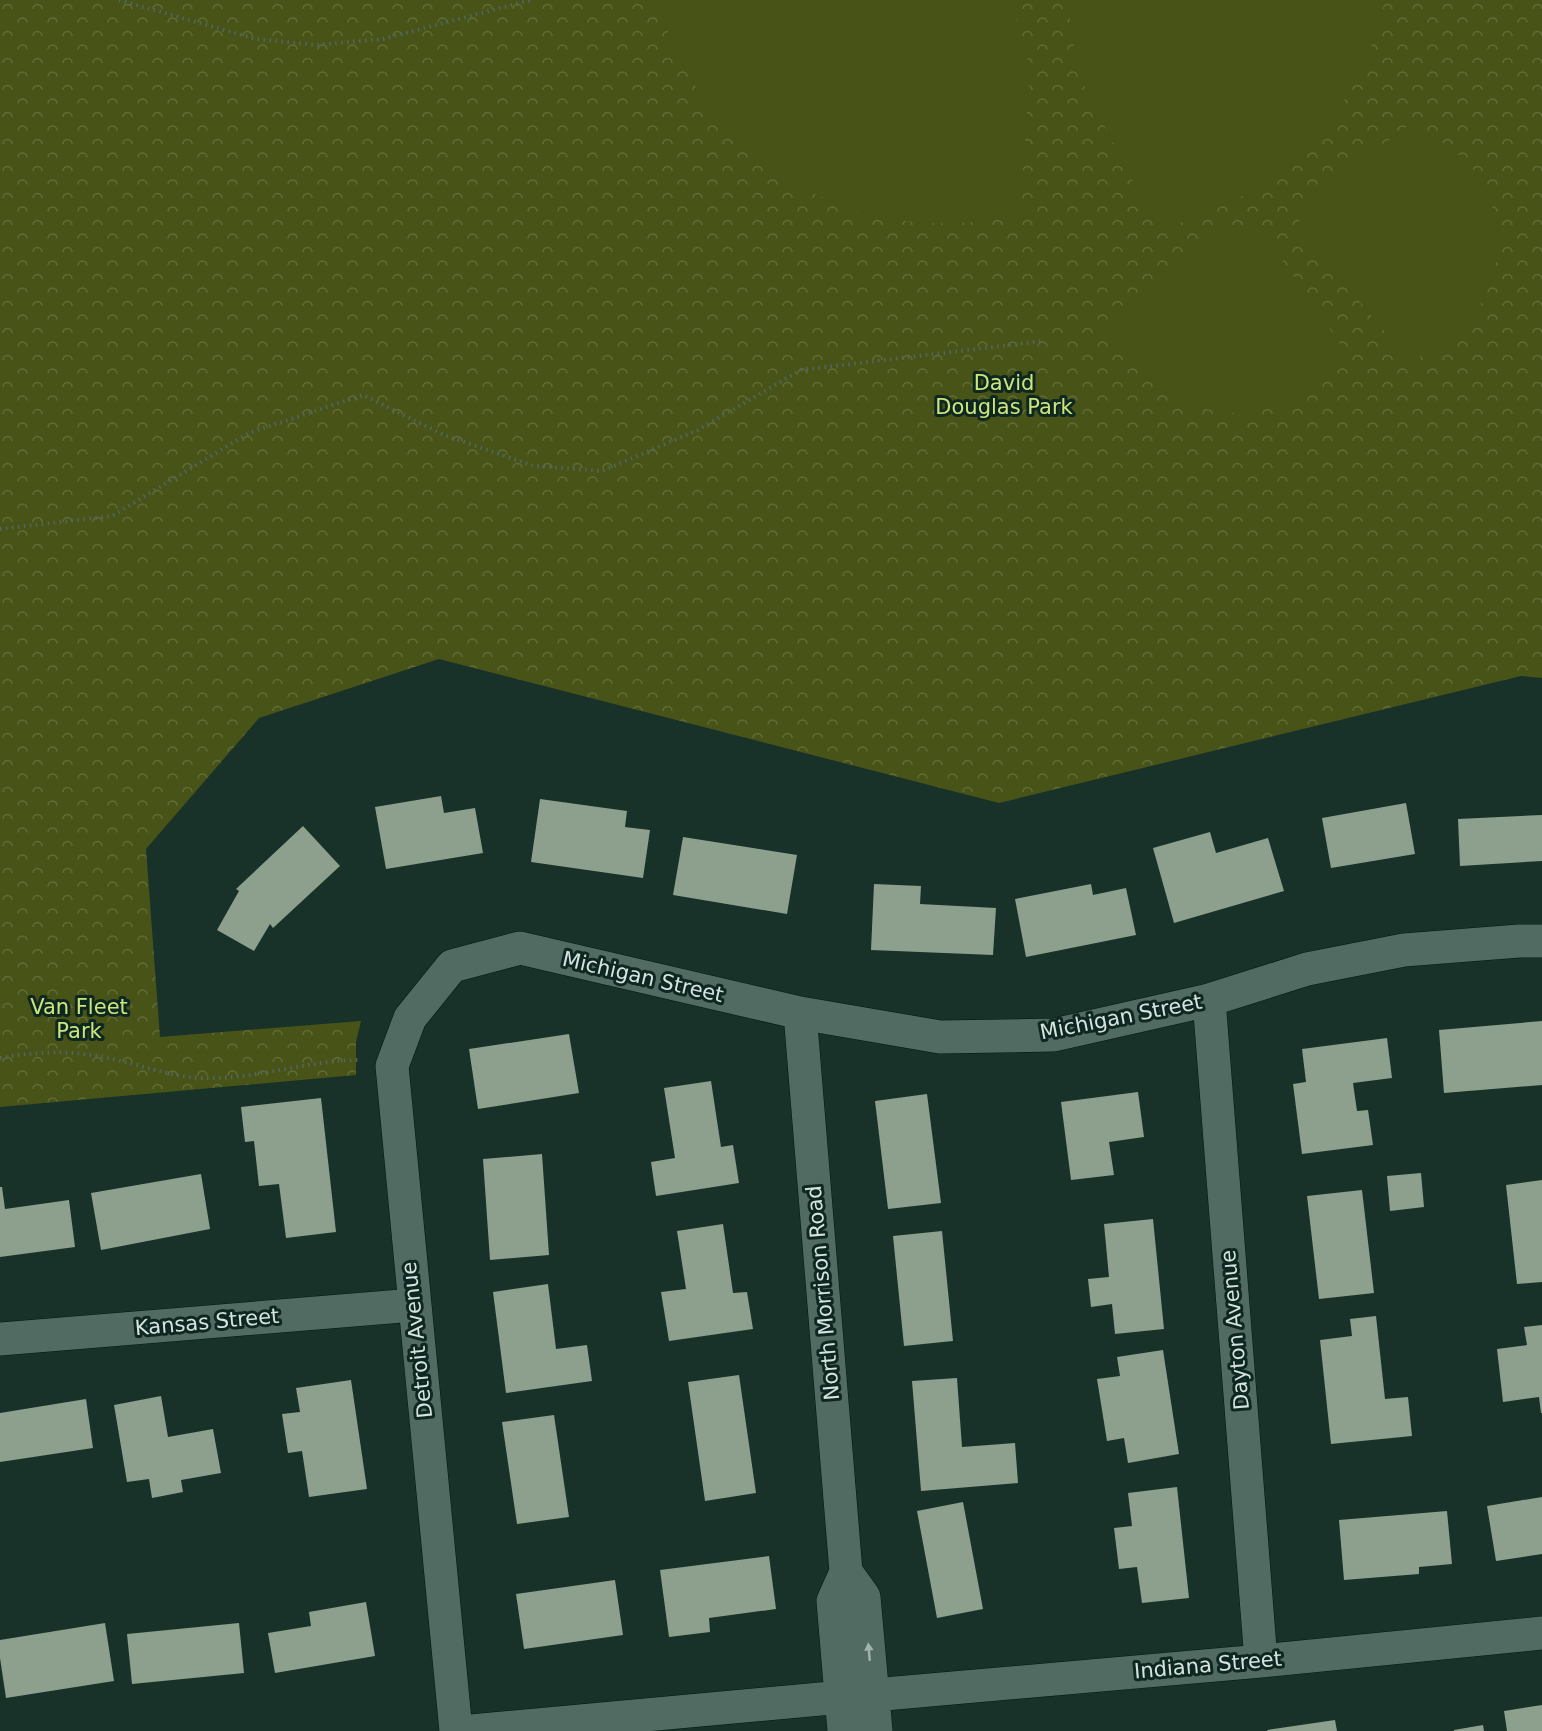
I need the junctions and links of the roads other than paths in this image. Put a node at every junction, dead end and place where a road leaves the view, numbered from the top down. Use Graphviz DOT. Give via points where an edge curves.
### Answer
graph roads {
  1 [pos="1542,941"];
  2 [pos="452,966"];
  3 [pos="1209,1000"];
  4 [pos="801,1013"];
  5 [pos="414,1305"];
  6 [pos="0,1339"];
  7 [pos="1542,1633"];
  8 [pos="1262,1661"];
  9 [pos="858,1696"];
  10 [pos="456,1731"];
  11 [pos="471,1731"];
  12 [pos="844,1731"];
  13 [pos="876,1731"];
  1 -- 3 [label="street, Michigan Street" via="1404,950 1307,969"];
  2 -- 4 [label="street, Michigan Street" via="520,948"];
  2 -- 5 [label="street, Detroit Avenue" via="410,1018 392,1066"];
  3 -- 4 [label="street, Michigan Street" via="1054,1035 940,1037"];
  3 -- 8 [label="street, Dayton Avenue"];
  4 -- 9 [label="street, North Morrison Road" via="846,1572 833,1601"];
  5 -- 6 [label="street, Kansas Street"];
  5 -- 10 [label="street, Detroit Avenue"];
  7 -- 8 [label="street, Indiana Street"];
  8 -- 9 [label="street, Indiana Street"];
  9 -- 11 [label="street, Indiana Street"];
  9 -- 12 [label="street, North Morrison Road"];
  9 -- 13 [label="street, North Morrison Road"];
}
